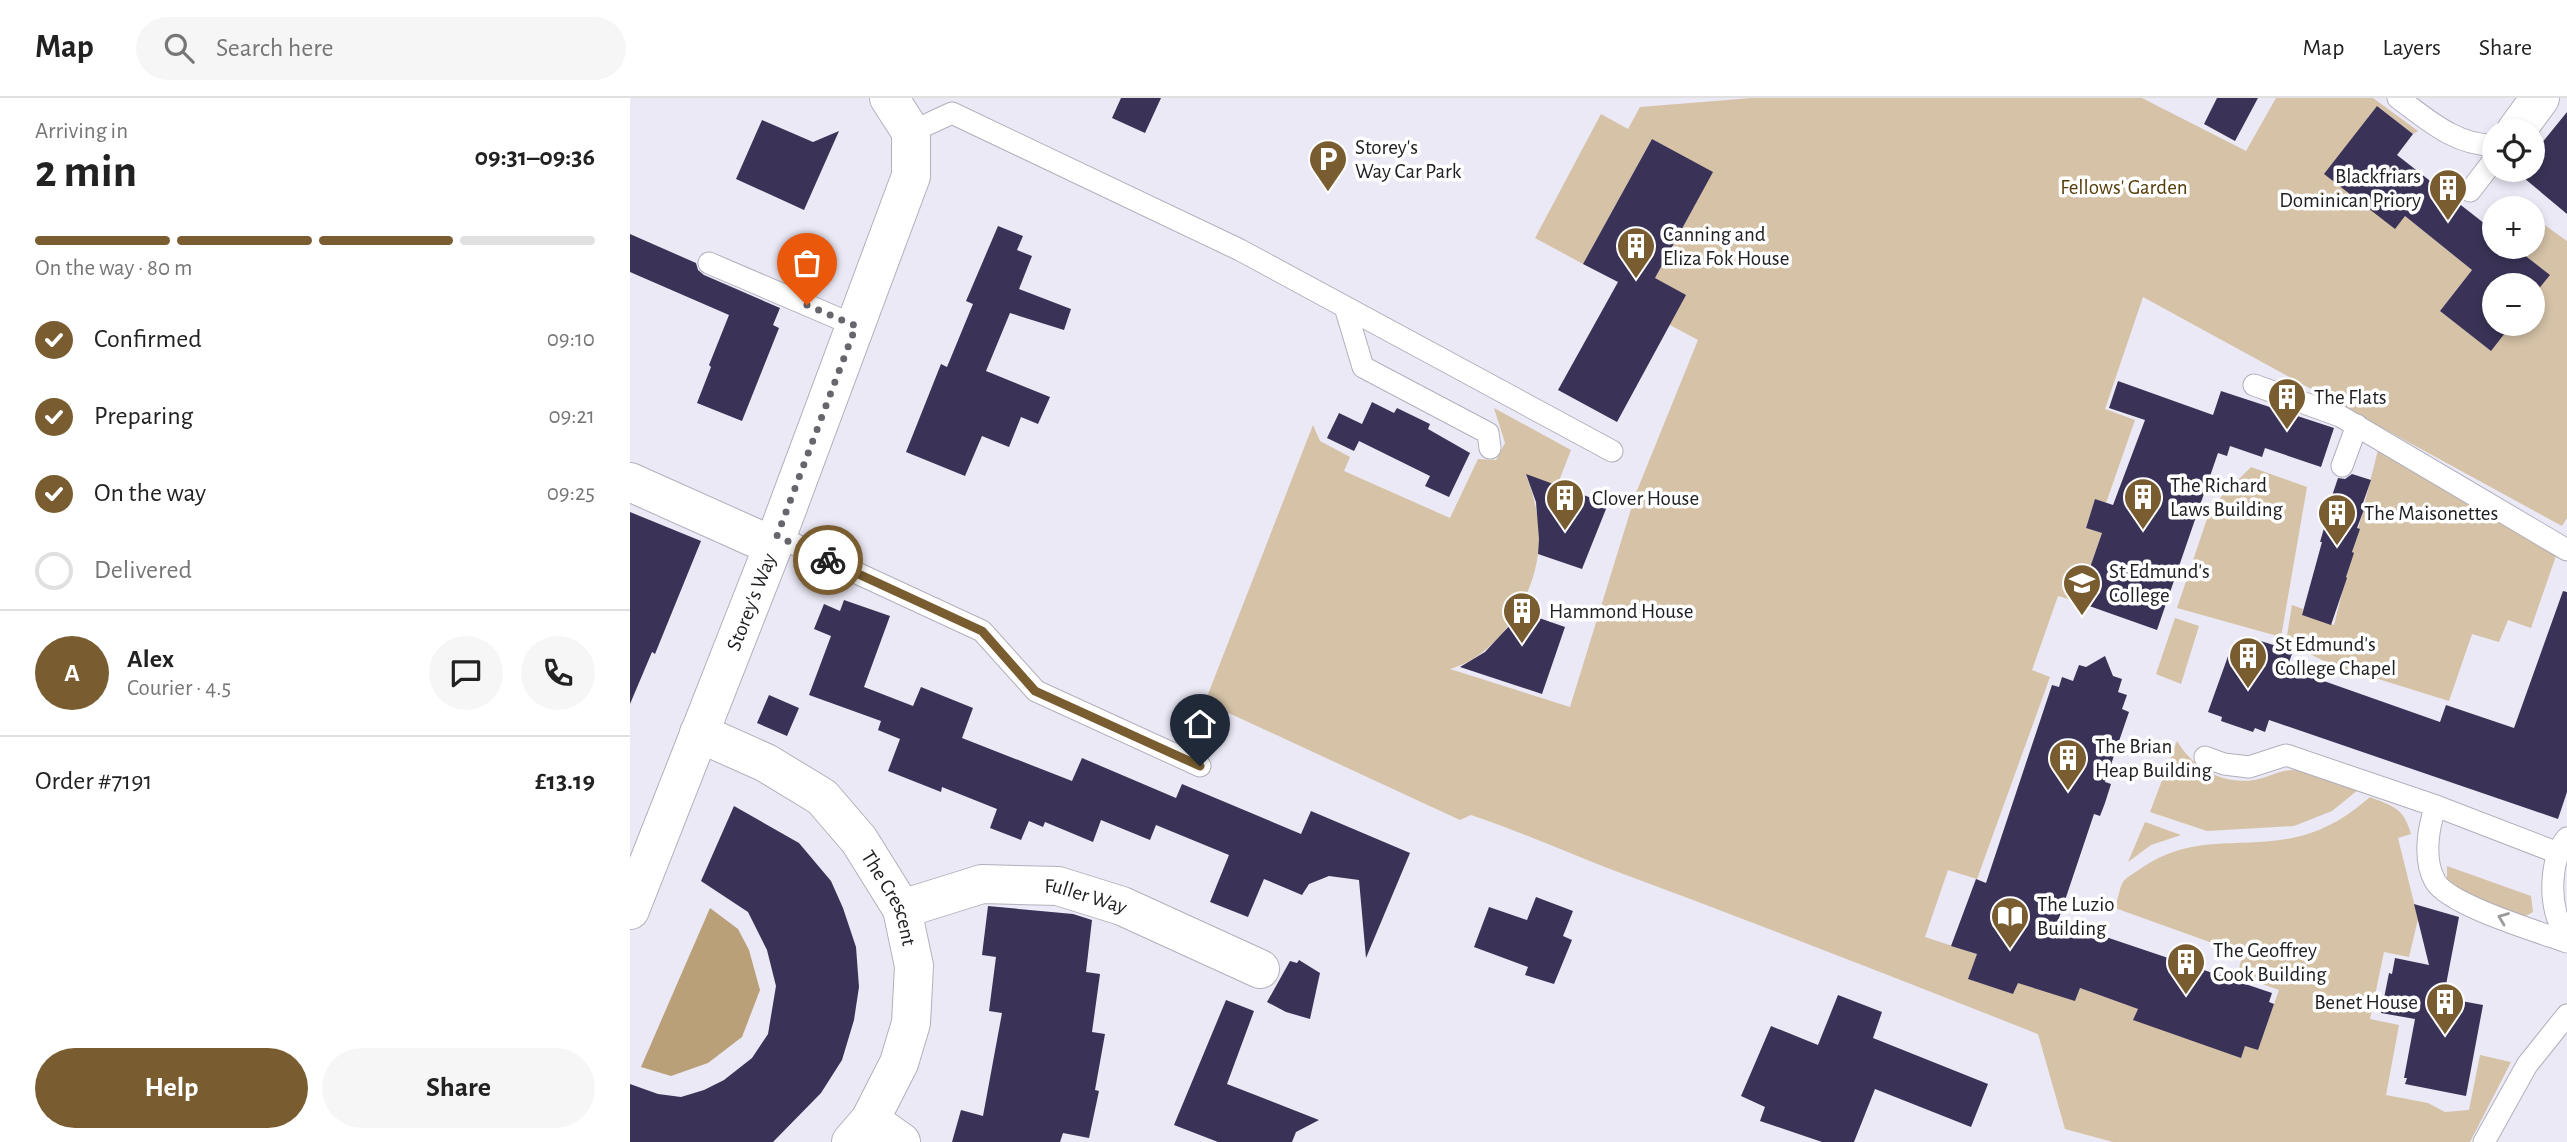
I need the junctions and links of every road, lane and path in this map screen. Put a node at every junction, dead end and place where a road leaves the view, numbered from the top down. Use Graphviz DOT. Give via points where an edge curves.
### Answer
graph roads {
  1 [pos="889,98"];
  2 [pos="2398,98"];
  3 [pos="2540,98"];
  4 [pos="2525,119"];
  5 [pos="911,132"];
  6 [pos="2482,145"];
  7 [pos="2482,176"];
  8 [pos="2470,191"];
  9 [pos="709,263"];
  10 [pos="1345,307"];
  11 [pos="856,326"];
  12 [pos="2254,385"];
  13 [pos="2357,425"];
  14 [pos="1490,448"];
  15 [pos="1612,452"];
  16 [pos="2342,466"];
  17 [pos="630,482"];
  18 [pos="775,541"];
  19 [pos="2567,550"];
  20 [pos="699,733"];
  21 [pos="2205,757"];
  22 [pos="1200,766"];
  23 [pos="2436,806"];
  24 [pos="2562,846"];
  25 [pos="902,909"];
  26 [pos="630,911"];
  27 [pos="2567,941"];
  28 [pos="1260,969"];
  29 [pos="2567,1015"];
  30 [pos="860,1131"];
  31 [pos="901,1142"];
  32 [pos="2484,1142"];
  1 -- 5 [label="street"];
  2 -- 6 [label="lane" via="2445,132"];
  3 -- 4 [label="street"];
  5 -- 10 [label="lane" via="952,113 1241,250"];
  5 -- 11 [label="street, Storey's Way" via="911,176"];
  7 -- 8 [label="lane"];
  9 -- 11 [label="lane"];
  10 -- 14 [label="lane" via="1363,367 1488,433"];
  10 -- 15 [label="lane"];
  11 -- 18 [label="street, Storey's Way"];
  12 -- 13 [label="lane"];
  13 -- 16 [label="lane"];
  13 -- 19 [label="lane"];
  17 -- 18 [label="street"];
  18 -- 20 [label="street, Storey's Way"];
  18 -- 22 [label="lane" via="982,631 1035,691"];
  20 -- 25 [label="street, The Crescent" via="766,763 822,797 859,841"];
  20 -- 26 [label="street, Storey's Way"];
  21 -- 23 [label="lane" via="2249,767 2286,755"];
  23 -- 24 [label="lane"];
  27 -- 23 [label="lane, one-way" via="2458,901 2435,882 2428,826"];
  24 -- 27 [label="lane" via="2553,890"];
  25 -- 28 [label="street, Fuller Way" via="982,884 1058,886 1122,906"];
  25 -- 30 [label="street, The Crescent" via="914,966 911,1023 899,1063"];
  29 -- 32 [label="lane" via="2527,1065"];
  30 -- 31 [label="street"];
}
